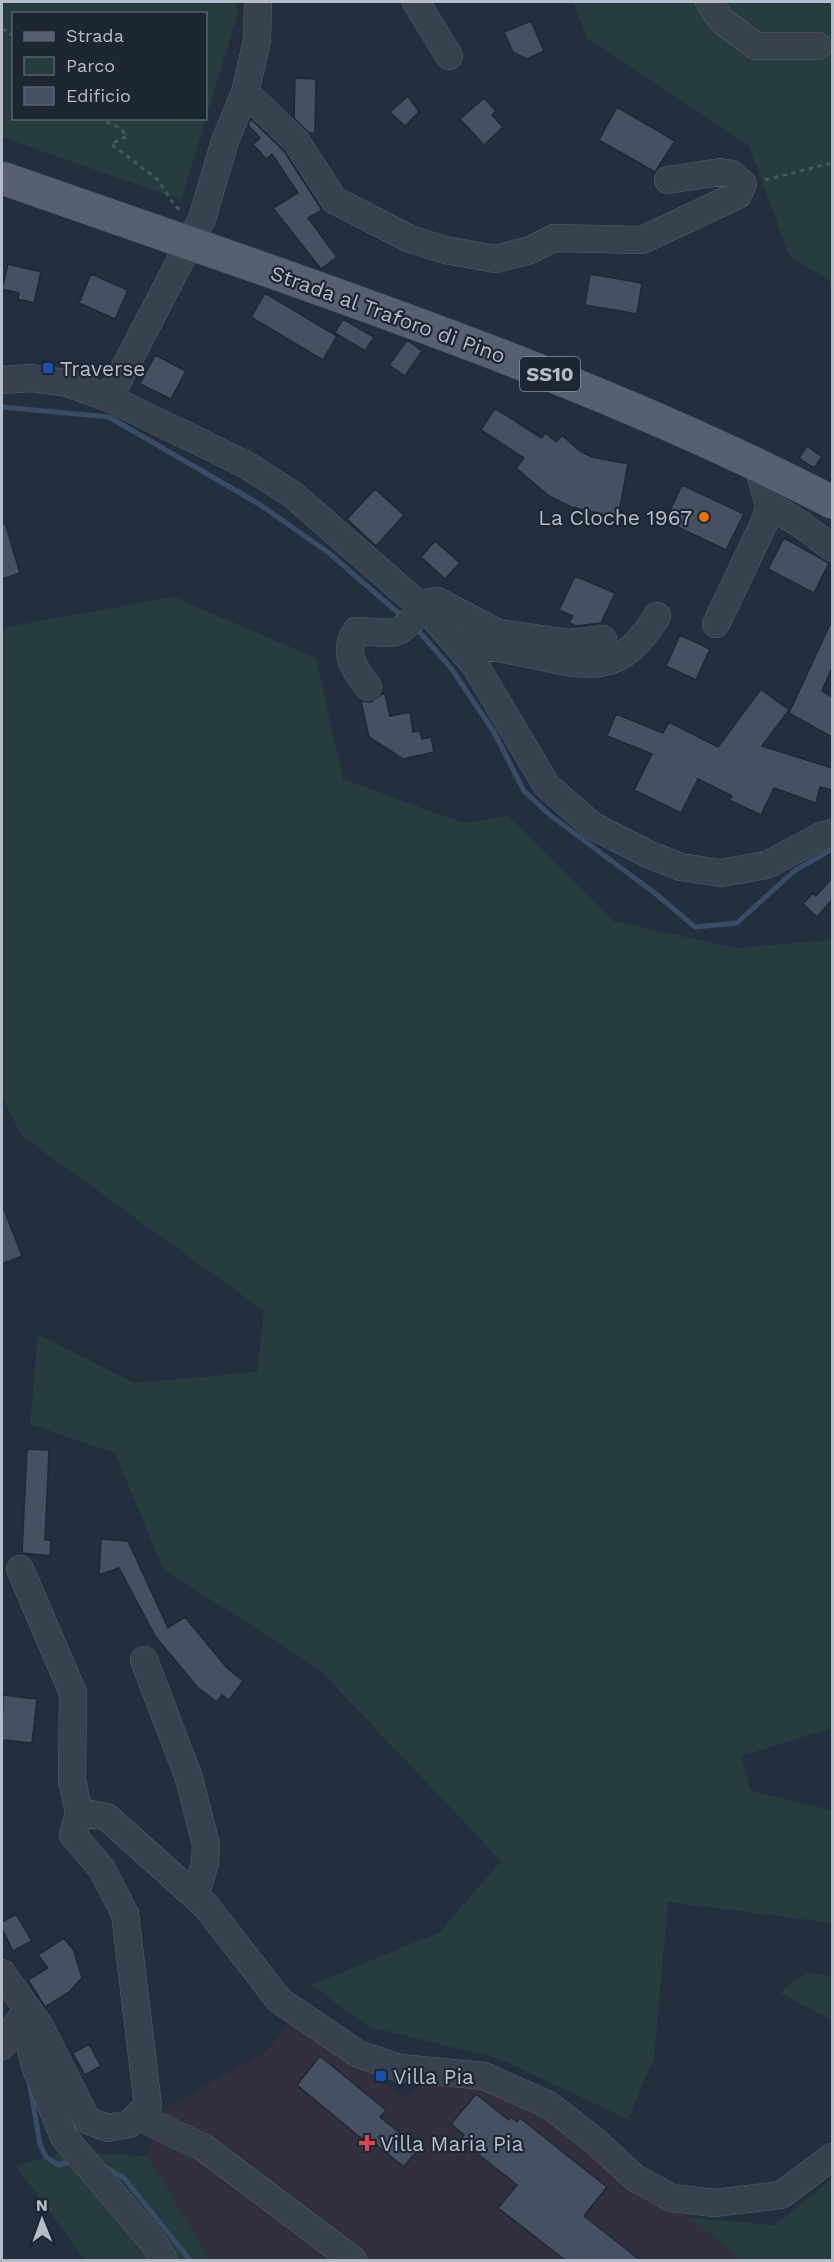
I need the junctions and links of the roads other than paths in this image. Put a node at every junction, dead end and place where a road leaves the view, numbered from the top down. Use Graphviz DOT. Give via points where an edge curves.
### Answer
graph roads {
  1 [pos="258,2"];
  2 [pos="416,2"];
  3 [pos="709,2"];
  4 [pos="818,46"];
  5 [pos="449,56"];
  6 [pos="245,92"];
  7 [pos="2,178"];
  8 [pos="668,180"];
  9 [pos="2,380"];
  10 [pos="109,398"];
  11 [pos="758,466"];
  12 [pos="832,502"];
  13 [pos="769,505"];
  14 [pos="832,548"];
  15 [pos="416,614"];
  16 [pos="657,616"];
  17 [pos="716,624"];
  18 [pos="603,639"];
  19 [pos="456,643"];
  20 [pos="368,687"];
  21 [pos="832,833"];
  22 [pos="20,1569"];
  23 [pos="144,1660"];
  24 [pos="79,1812"];
  25 [pos="195,1896"];
  26 [pos="2,1973"];
  27 [pos="23,2009"];
  28 [pos="2,2046"];
  29 [pos="138,2116"];
  30 [pos="832,2157"];
  31 [pos="164,2260"];
  32 [pos="352,2260"];
  1 -- 6 [label="street" via="257,41"];
  2 -- 5 [label="street"];
  3 -- 4 [label="street" via="721,20 756,46"];
  6 -- 8 [label="street" via="296,141 334,200 410,239 445,250 496,259 530,250 554,238 642,240 738,195 743,184 732,174 720,172"];
  6 -- 10 [label="street" via="225,141 202,219"];
  7 -- 11 [label="main road, Strada al Traforo di Pino / SS10, bridge" via="520,362"];
  9 -- 10 [label="street" via="31,378 67,383"];
  10 -- 15 [label="street" via="245,464 291,494"];
  11 -- 12 [label="main road, Strada al Traforo di Pino / SS10"];
  11 -- 13 [label="street"];
  13 -- 14 [label="street"];
  13 -- 17 [label="street"];
  15 -- 18 [label="street" via="437,601 498,633 570,643"];
  15 -- 19 [label="street"];
  15 -- 20 [label="street" via="392,635 356,631 350,641 353,668"];
  16 -- 19 [label="street" via="630,650 606,663 585,666 498,647"];
  19 -- 21 [label="street" via="476,665 547,786 593,826 648,854 681,867 721,873 767,865"];
  22 -- 24 [label="street" via="73,1693 72,1780"];
  23 -- 25 [label="street" via="189,1778 206,1845 206,1863"];
  24 -- 25 [label="street" via="107,1817"];
  24 -- 29 [label="street" via="73,1835 102,1869 125,1914 148,2106"];
  25 -- 30 [label="street" via="279,2000 358,2054 400,2068 484,2076 549,2104 635,2178 672,2198 714,2203 781,2195"];
  26 -- 27 [label="street"];
  27 -- 28 [label="street"];
  27 -- 29 [label="street" via="39,2025 87,2120 107,2128 129,2124"];
  27 -- 31 [label="street" via="35,2066 64,2137"];
  29 -- 32 [label="street" via="204,2148"];
}
